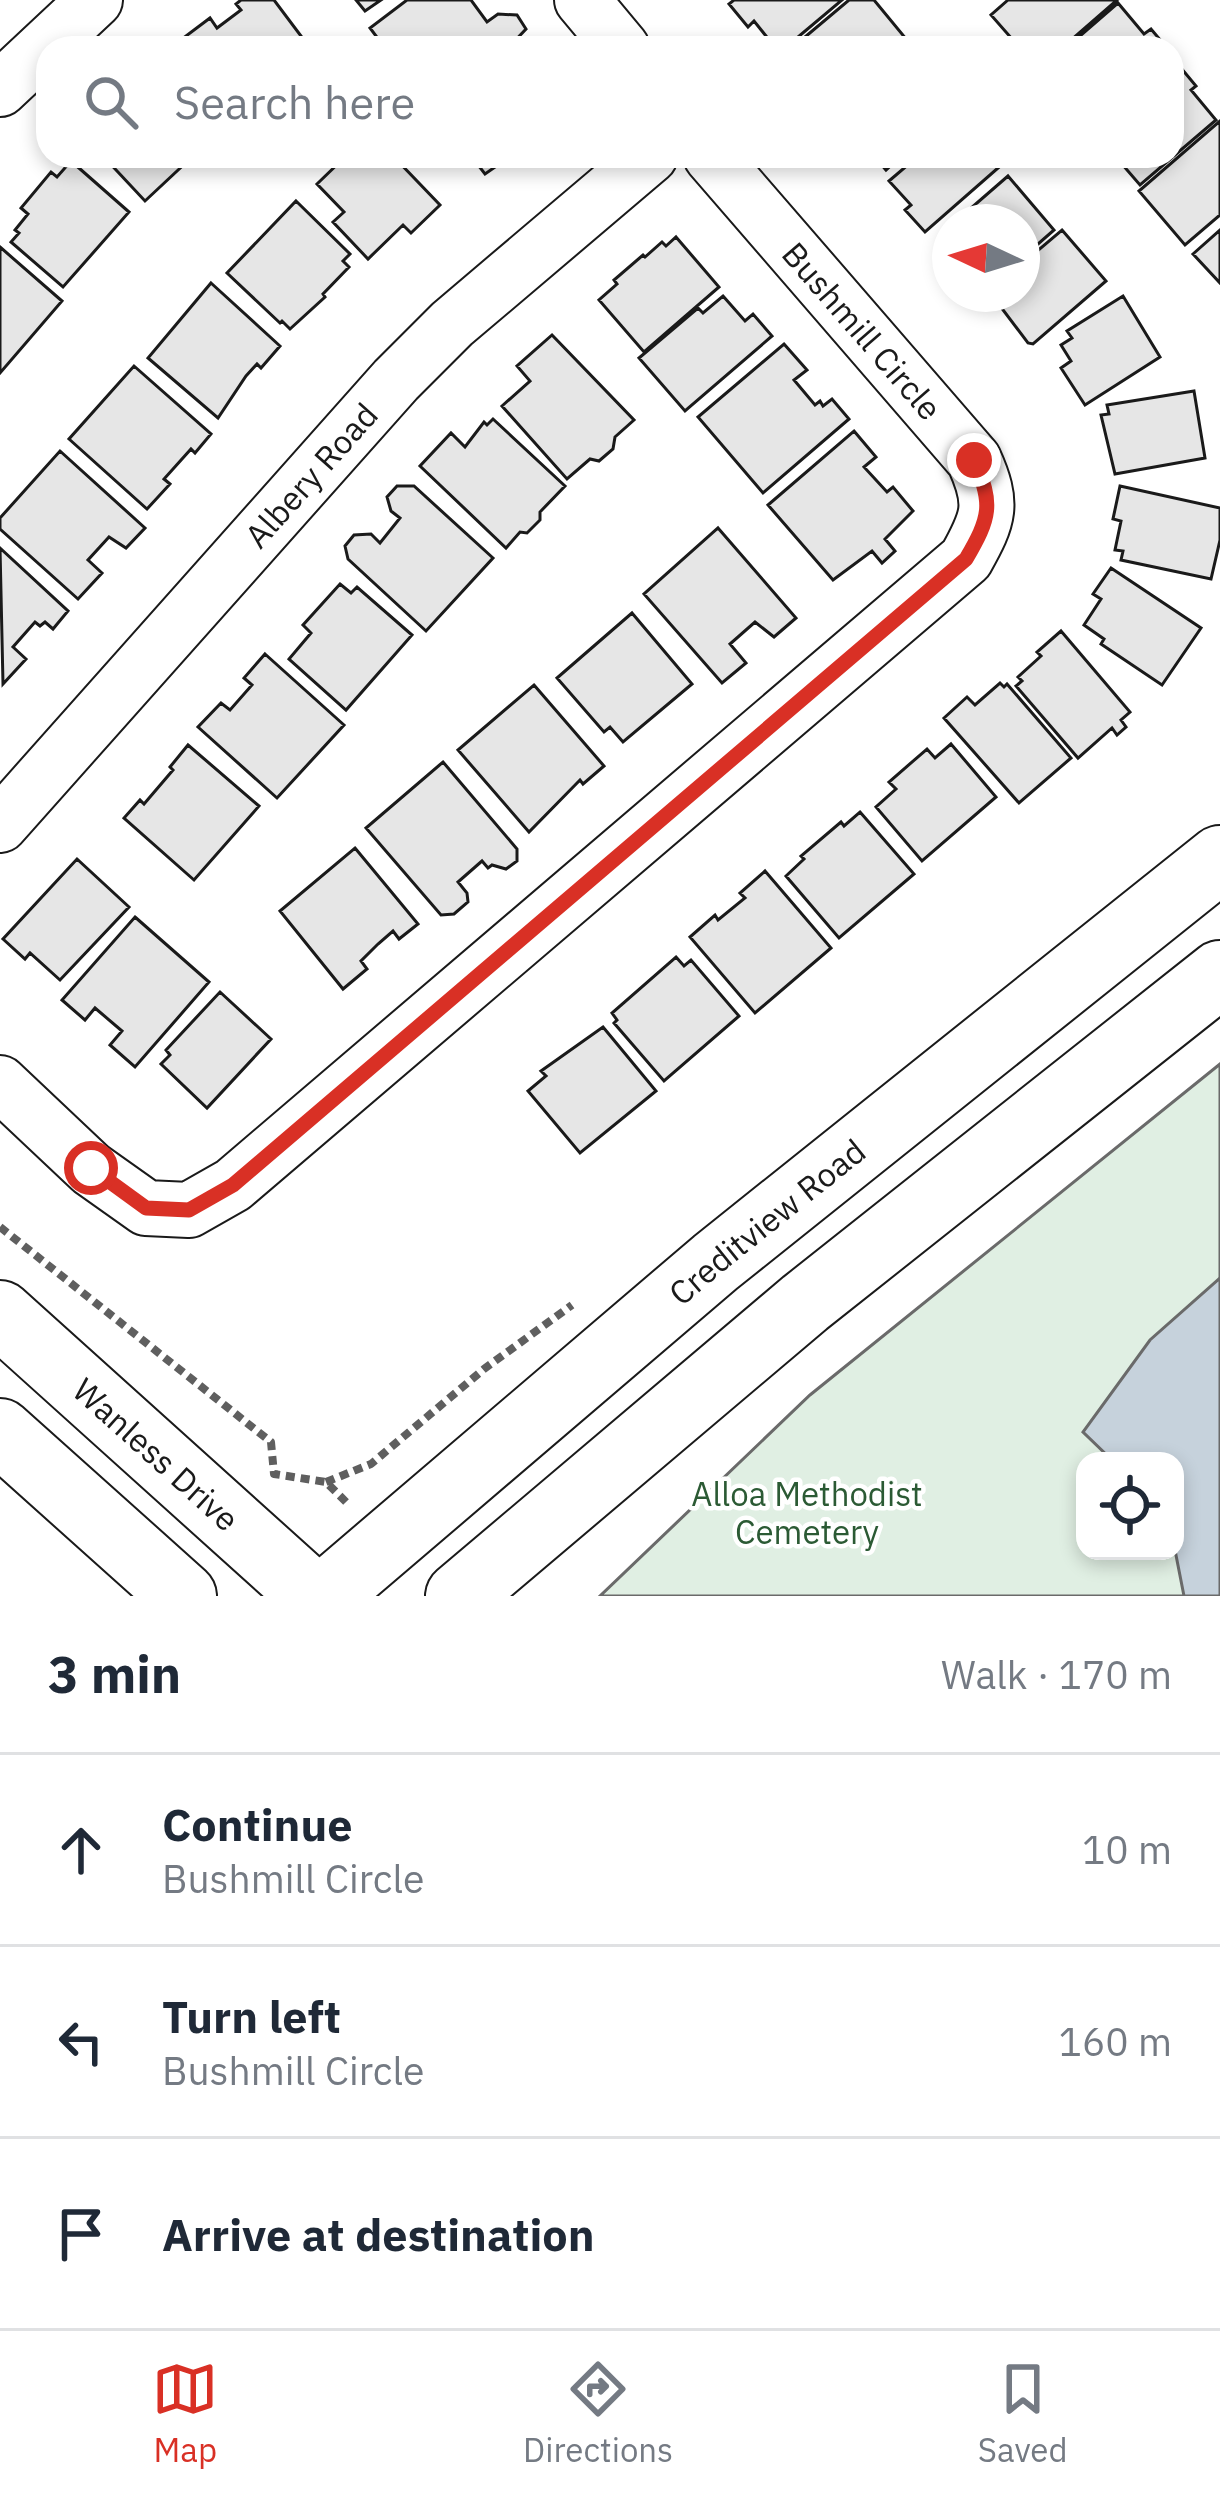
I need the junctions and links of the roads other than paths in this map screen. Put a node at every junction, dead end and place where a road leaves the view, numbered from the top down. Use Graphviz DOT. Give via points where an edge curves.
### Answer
graph roads {
  1 [pos="95,0"];
  2 [pos="582,0"];
  3 [pos="57,36"];
  4 [pos="612,36"];
  5 [pos="36,55"];
  6 [pos="0,89"];
  7 [pos="636,168"];
  8 [pos="721,168"];
  9 [pos="0,825"];
  10 [pos="1220,860"];
  11 [pos="1220,974"];
  12 [pos="0,1084"];
  13 [pos="0,1314"];
  14 [pos="0,1432"];
  15 [pos="183,1596"];
  16 [pos="313,1596"];
  17 [pos="326,1596"];
  18 [pos="459,1596"];
  1 -- 3 [label="street"];
  2 -- 4 [label="street"];
  5 -- 6 [label="street"];
  7 -- 9 [label="street, Albery Road" via="396,380"];
  8 -- 12 [label="street, Bushmill Circle" via="974,460 988,491 984,527 966,559 233,1185 189,1210 146,1208"];
  10 -- 17 [label="main road, Creditview Road" via="716,1262"];
  11 -- 18 [label="main road" via="806,1304"];
  13 -- 16 [label="main road, Wanless Drive"];
  14 -- 15 [label="main road"];
}
